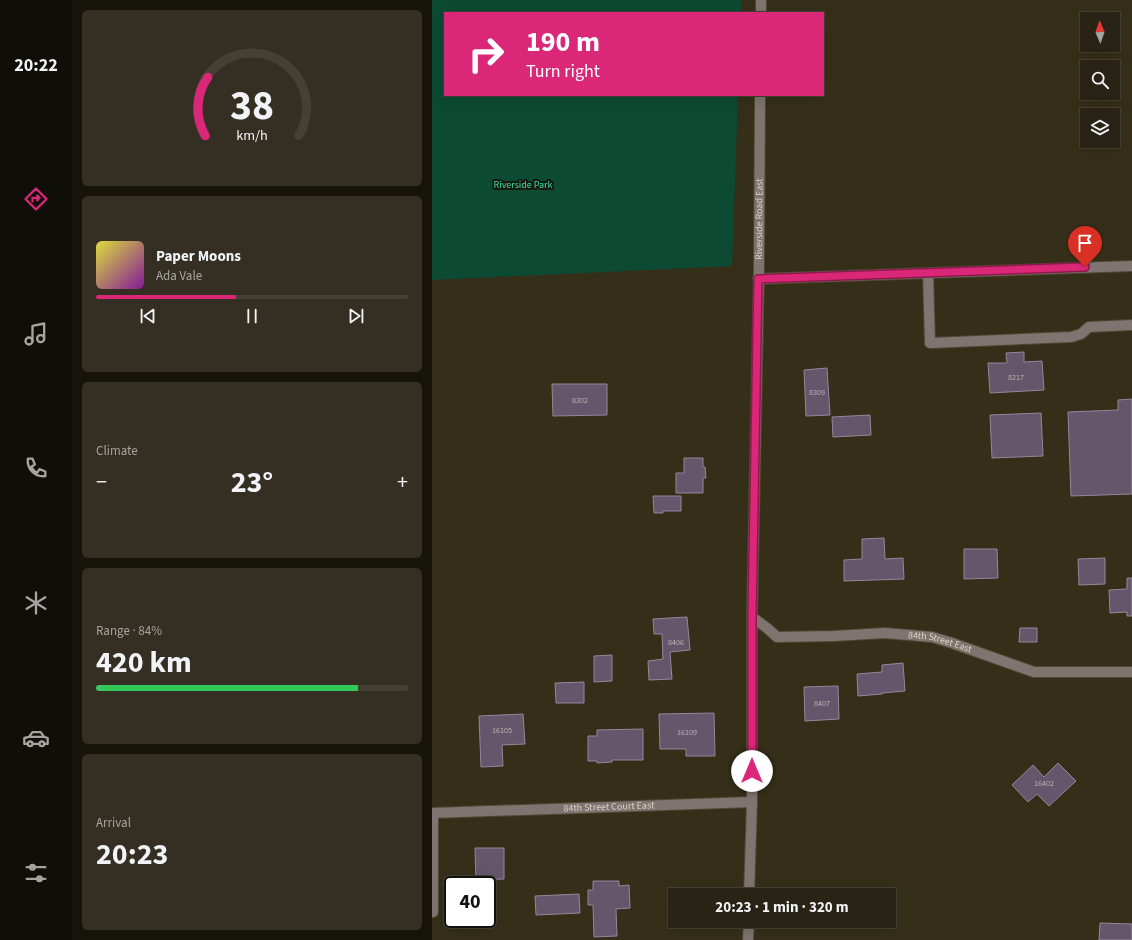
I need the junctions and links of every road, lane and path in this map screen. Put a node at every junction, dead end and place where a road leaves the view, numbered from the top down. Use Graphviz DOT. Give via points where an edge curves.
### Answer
graph roads {
  1 [pos="761,0"];
  2 [pos="761,12"];
  3 [pos="760,96"];
  4 [pos="1132,266"];
  5 [pos="928,273"];
  6 [pos="758,279"];
  7 [pos="1132,325"];
  8 [pos="752,617"];
  9 [pos="1132,672"];
  10 [pos="752,802"];
  11 [pos="432,813"];
  12 [pos="749,888"];
  13 [pos="433,912"];
  14 [pos="749,928"];
  15 [pos="748,940"];
  1 -- 2 [label="street"];
  3 -- 6 [label="street, Riverside Road East"];
  4 -- 5 [label="street"];
  5 -- 6 [label="street"];
  5 -- 7 [label="street" via="930,343 1071,337 1081,334 1089,327"];
  6 -- 8 [label="street, Riverside Road East"];
  8 -- 9 [label="street, 84th Street East" via="777,637 885,633 932,637 1034,672"];
  8 -- 10 [label="street, Riverside Road East"];
  10 -- 11 [label="street, 84th Street Court East"];
  10 -- 12 [label="street, Riverside Road East"];
  11 -- 13 [label="street"];
  14 -- 15 [label="street"];
}
